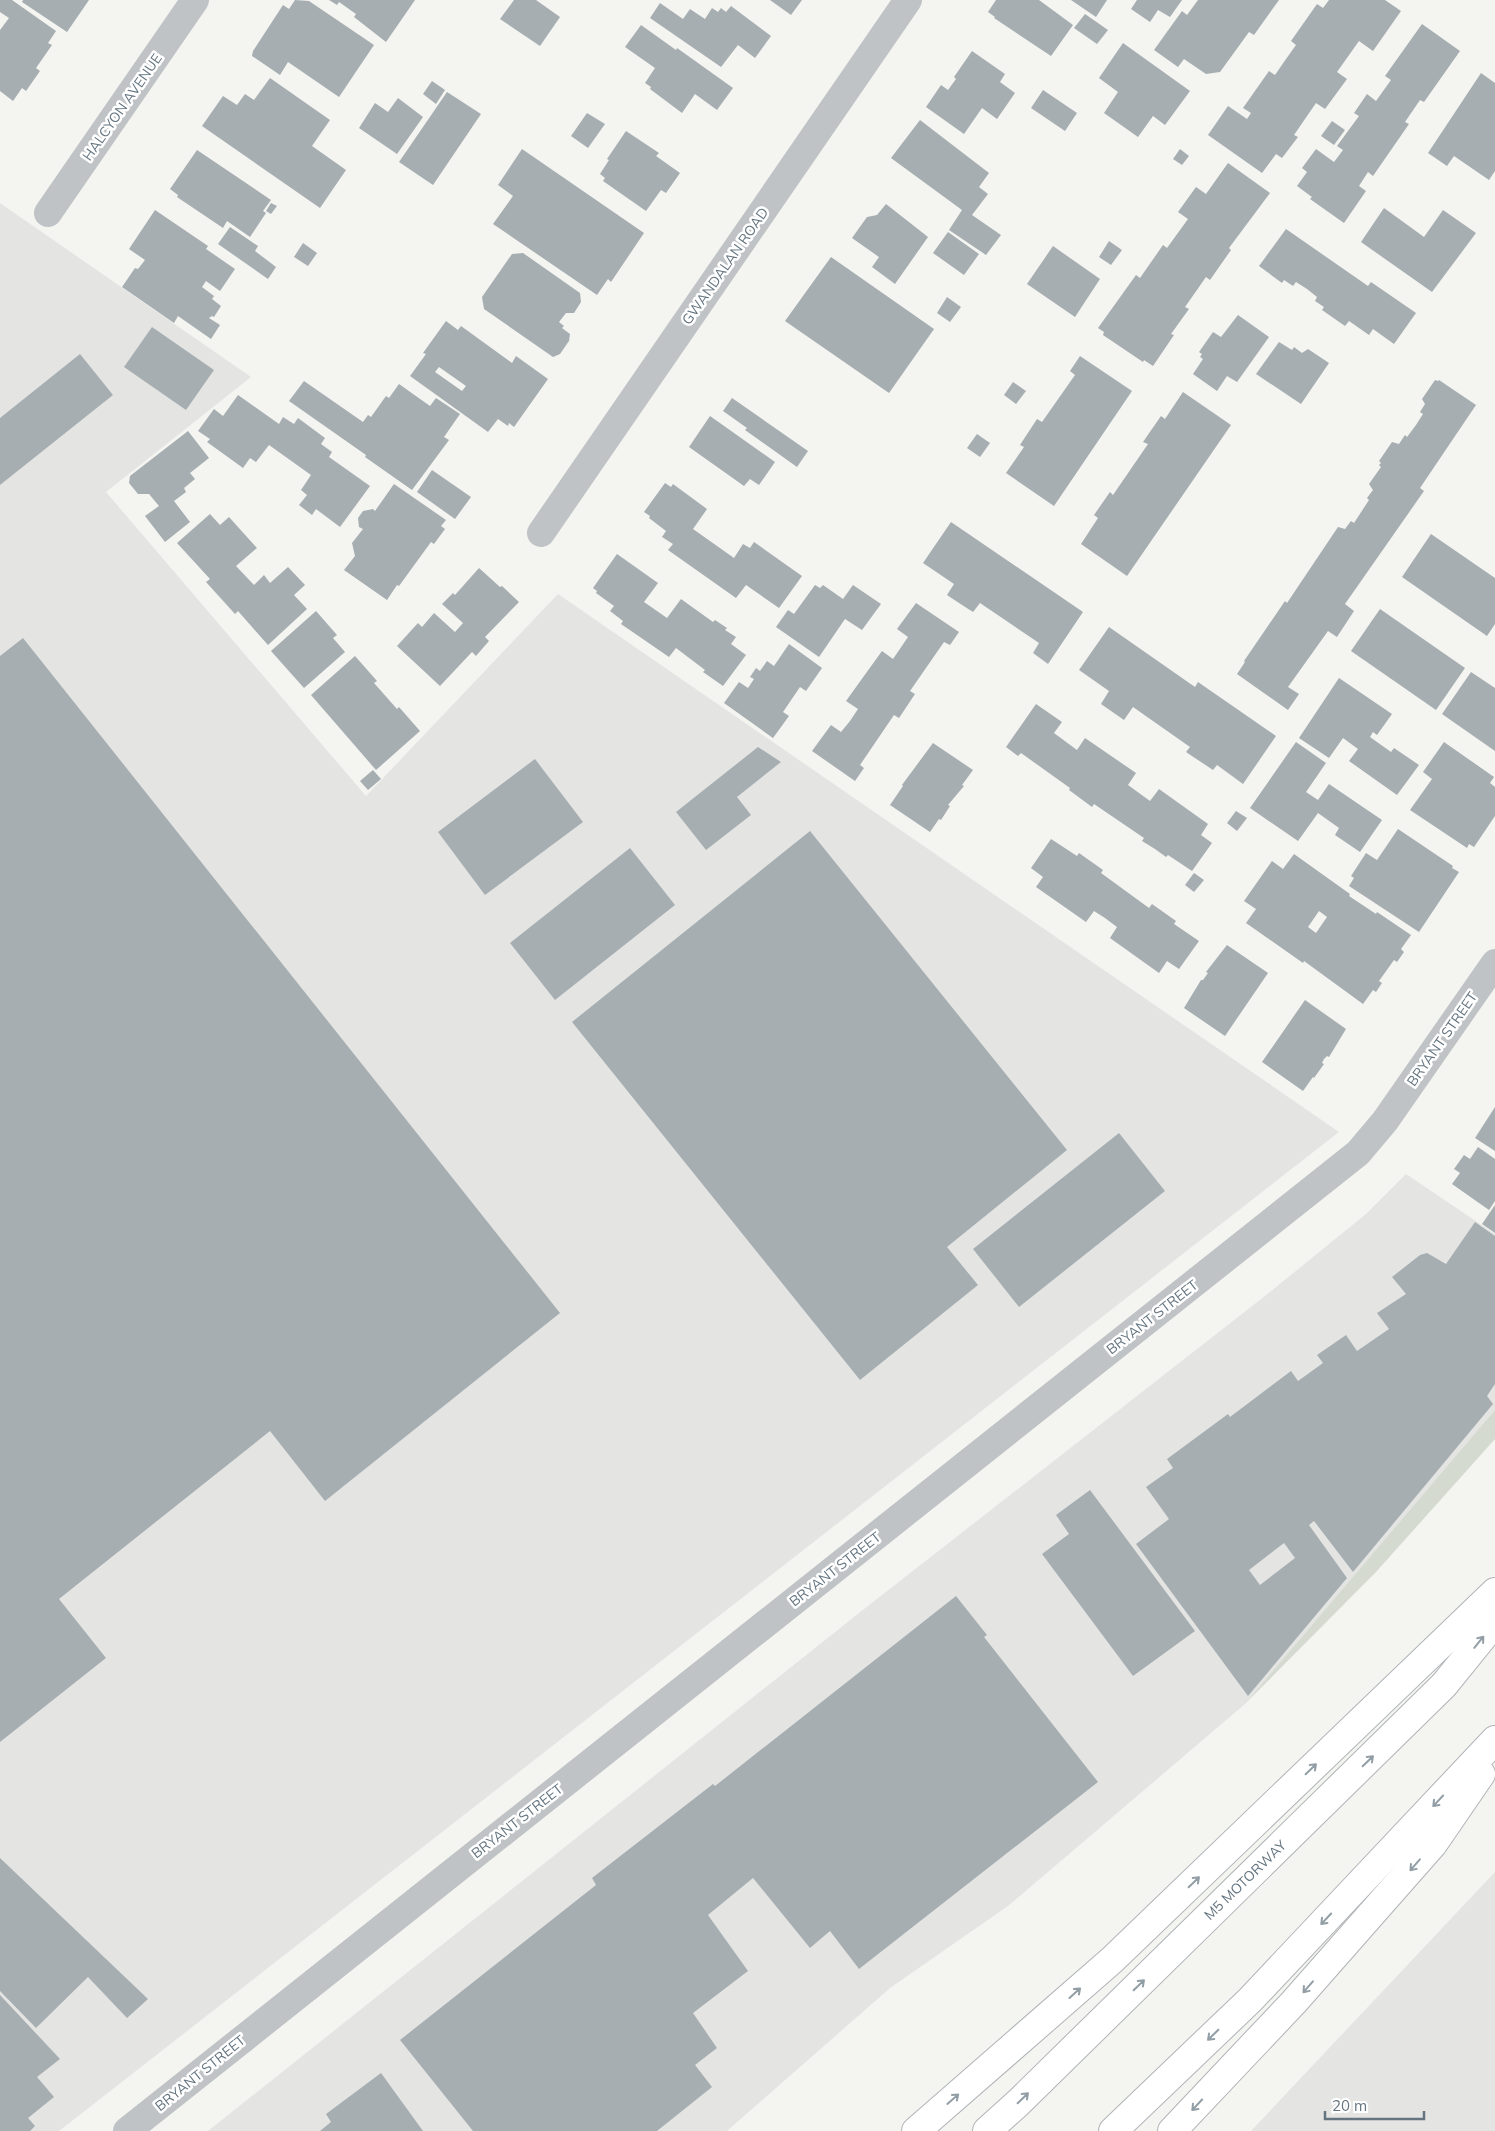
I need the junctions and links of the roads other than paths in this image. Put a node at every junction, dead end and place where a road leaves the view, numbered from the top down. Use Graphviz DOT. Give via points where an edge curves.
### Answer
graph roads {
  1 [pos="195,0"];
  2 [pos="908,0"];
  3 [pos="48,213"];
  4 [pos="541,533"];
  5 [pos="1495,963"];
  6 [pos="1495,1592"];
  7 [pos="1495,1622"];
  8 [pos="1495,1740"];
  9 [pos="1495,1755"];
  10 [pos="127,2131"];
  11 [pos="916,2131"];
  12 [pos="987,2131"];
  13 [pos="1113,2131"];
  14 [pos="1172,2131"];
  1 -- 3 [label="street, HALCYON AVENUE"];
  2 -- 4 [label="street, GWANDALAN ROAD"];
  5 -- 10 [label="street, BRYANT STREET" via="1385,1121 1358,1153"];
  11 -- 6 [label="highway, one-way" via="1112,1960"];
  12 -- 7 [label="highway, M5 MOTORWAY, one-way" via="1444,1685"];
  8 -- 13 [label="highway, one-way" via="1250,2000"];
  9 -- 14 [label="highway, one-way" via="1433,1844 1294,2002"];
}
